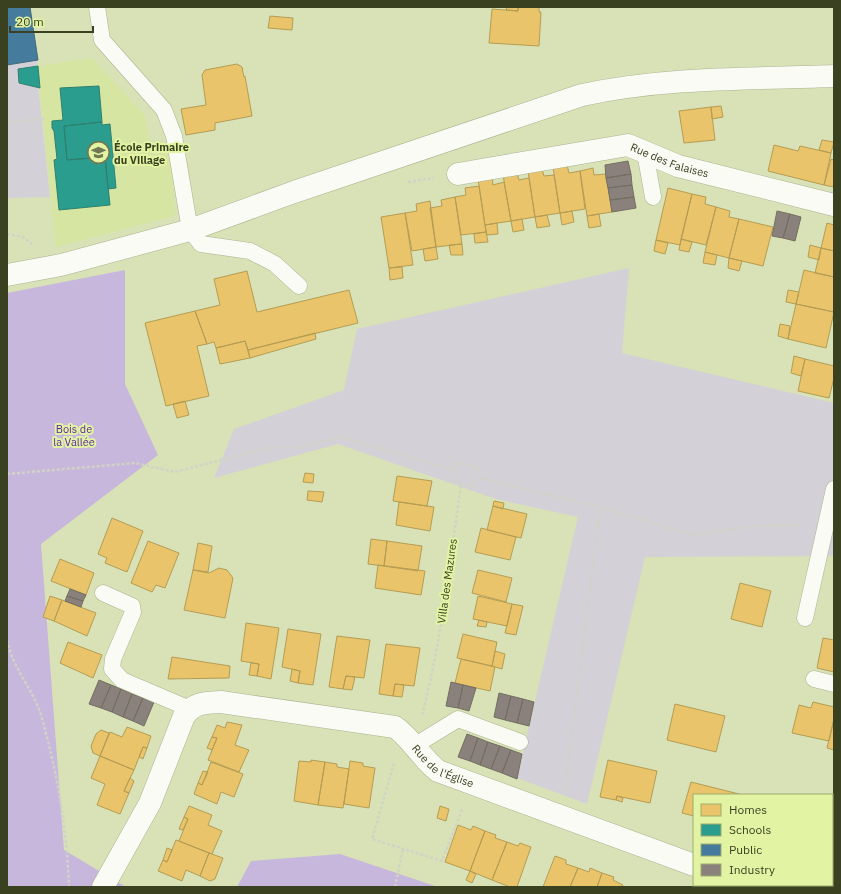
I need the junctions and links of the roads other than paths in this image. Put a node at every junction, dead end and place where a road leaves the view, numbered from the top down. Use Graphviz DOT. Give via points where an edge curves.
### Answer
graph roads {
  1 [pos="97,7"];
  2 [pos="834,76"];
  3 [pos="645,152"];
  4 [pos="458,174"];
  5 [pos="653,197"];
  6 [pos="834,205"];
  7 [pos="190,230"];
  8 [pos="7,275"];
  9 [pos="299,286"];
  10 [pos="834,489"];
  11 [pos="103,593"];
  12 [pos="805,618"];
  13 [pos="814,679"];
  14 [pos="834,684"];
  15 [pos="190,709"];
  16 [pos="520,742"];
  17 [pos="414,746"];
  18 [pos="693,865"];
  19 [pos="103,887"];
  1 -- 7 [label="lane" via="102,40 164,110 174,136"];
  2 -- 7 [label="street" via="672,81 614,88 547,106"];
  3 -- 4 [label="street, Rue des Falaises" via="628,145"];
  3 -- 5 [label="lane"];
  3 -- 6 [label="street, Rue des Falaises" via="678,166"];
  7 -- 8 [label="street" via="61,265"];
  7 -- 9 [label="lane" via="201,244 250,251 269,260"];
  10 -- 12 [label="lane"];
  11 -- 15 [label="lane" via="132,606 133,612 113,659 112,669 122,680"];
  13 -- 14 [label="lane"];
  15 -- 17 [label="street, Rue de l'Église" via="198,704 221,702 385,724 403,732"];
  15 -- 19 [label="street" via="184,716 150,803"];
  16 -- 17 [label="lane" via="458,719"];
  17 -- 18 [label="street, Rue de l'Église" via="428,764 438,771"];
}
